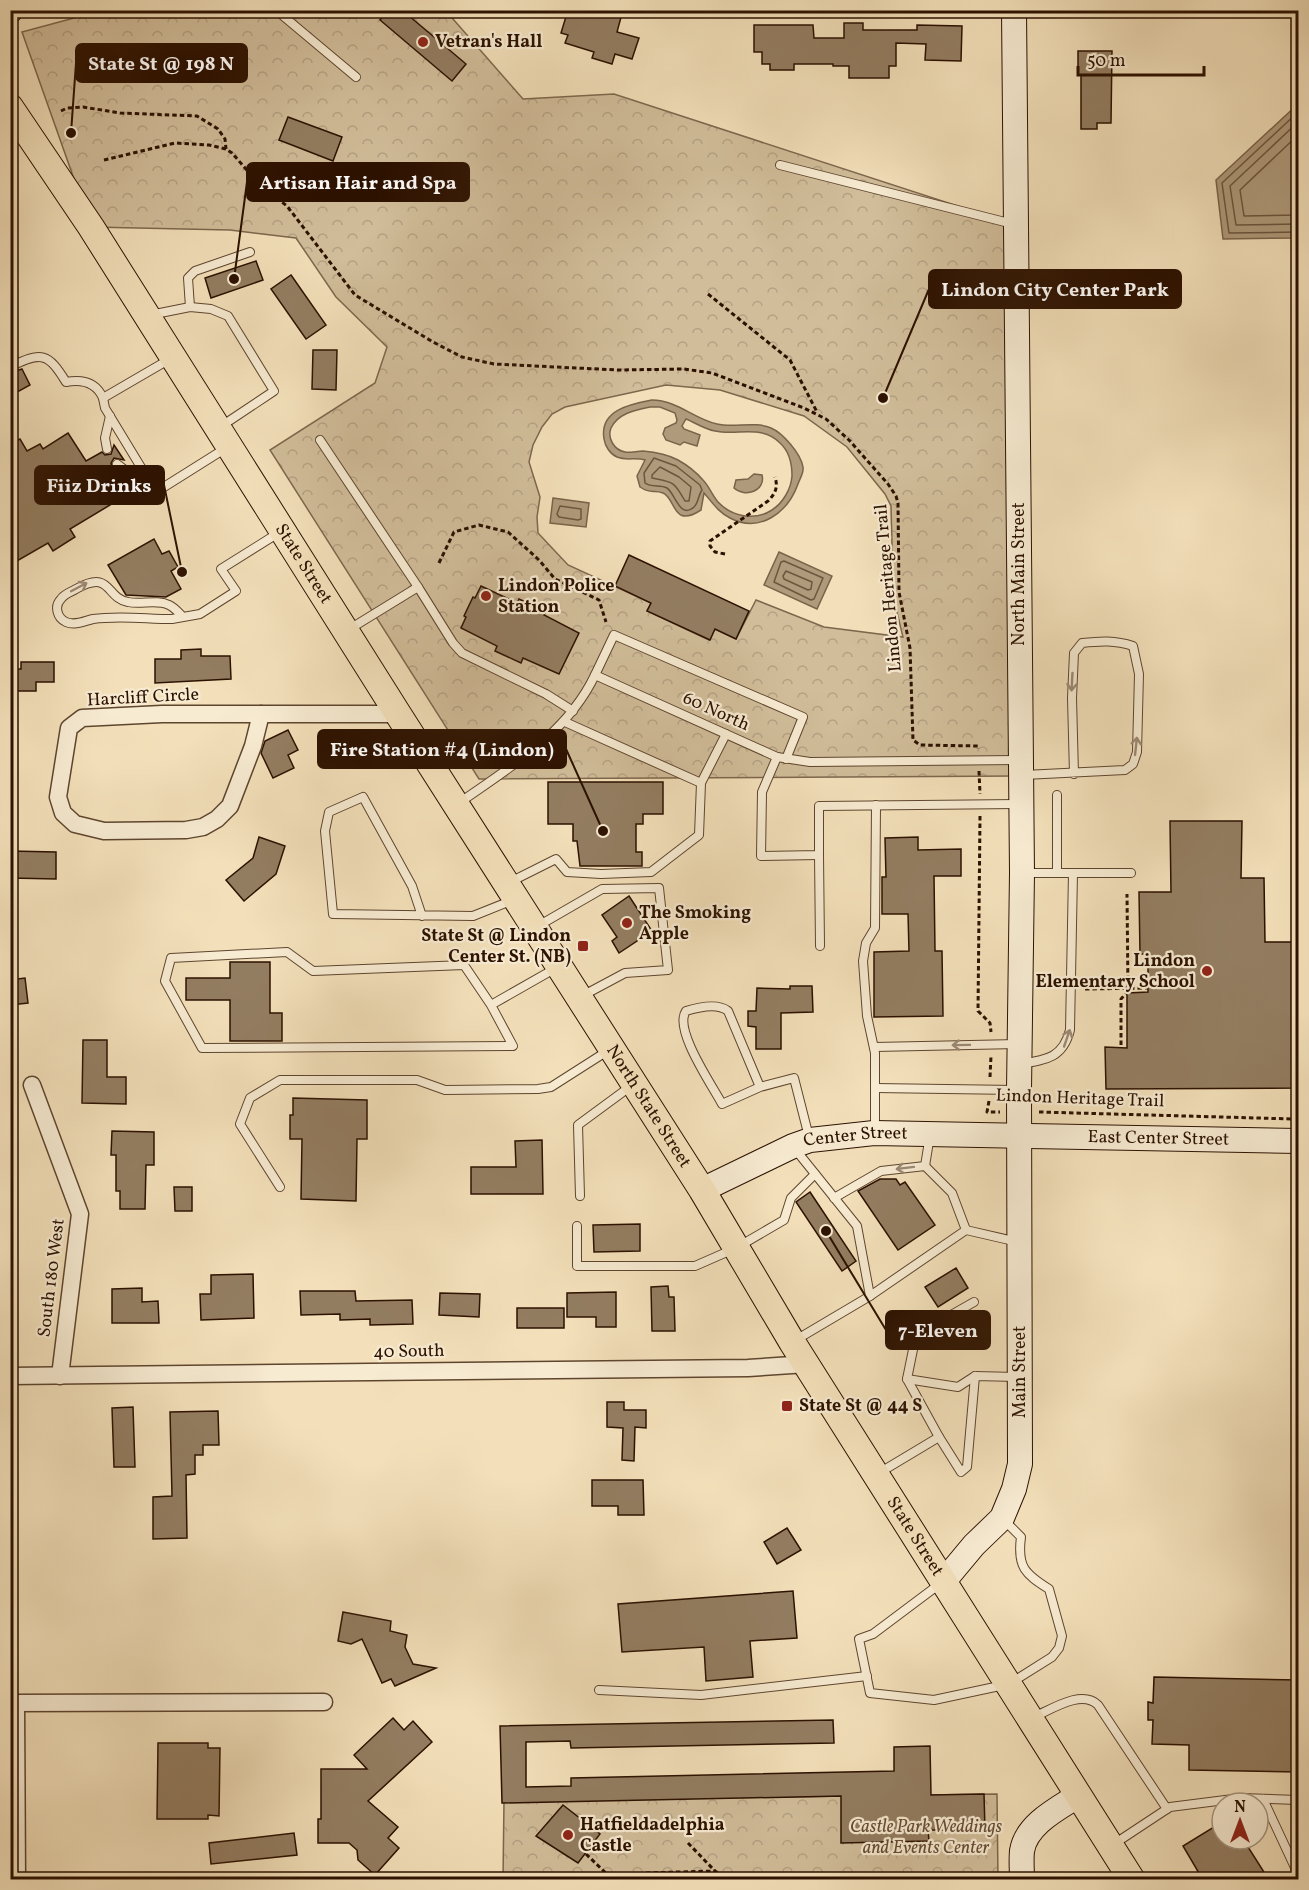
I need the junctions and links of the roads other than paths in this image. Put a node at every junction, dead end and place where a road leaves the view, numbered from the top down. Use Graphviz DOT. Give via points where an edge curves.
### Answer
graph roads {
  1 [pos="276,10"];
  2 [pos="1014,10"];
  3 [pos="356,77"];
  4 [pos="10,107"];
  5 [pos="780,165"];
  6 [pos="1016,225"];
  7 [pos="250,252"];
  8 [pos="190,306"];
  9 [pos="147,316"];
  10 [pos="173,357"];
  11 [pos="10,367"];
  12 [pos="103,398"];
  13 [pos="110,416"];
  14 [pos="223,437"];
  15 [pos="320,440"];
  16 [pos="107,449"];
  17 [pos="117,464"];
  18 [pos="143,472"];
  19 [pos="282,530"];
  20 [pos="418,587"];
  21 [pos="183,617"];
  22 [pos="346,632"];
  23 [pos="595,675"];
  24 [pos="573,711"];
  25 [pos="261,714"];
  26 [pos="398,714"];
  27 [pos="565,722"];
  28 [pos="726,734"];
  29 [pos="781,758"];
  30 [pos="1020,768"];
  31 [pos="1074,774"];
  32 [pos="701,783"];
  33 [pos="1057,795"];
  34 [pos="1021,804"];
  35 [pos="456,805"];
  36 [pos="876,805"];
  37 [pos="819,855"];
  38 [pos="1022,873"];
  39 [pos="1057,873"];
  40 [pos="1073,873"];
  41 [pos="1131,873"];
  42 [pos="511,891"];
  43 [pos="422,916"];
  44 [pos="535,928"];
  45 [pos="819,946"];
  46 [pos="559,966"];
  47 [pos="579,998"];
  48 [pos="491,1005"];
  49 [pos="595,1022"];
  50 [pos="874,1047"];
  51 [pos="612,1048"];
  52 [pos="1020,1054"];
  53 [pos="634,1084"];
  54 [pos="32,1085"];
  55 [pos="760,1088"];
  56 [pos="875,1088"];
  57 [pos="1019,1101"];
  58 [pos="874,1133"];
  59 [pos="930,1135"];
  60 [pos="1019,1137"];
  61 [pos="1299,1141"];
  62 [pos="802,1143"];
  63 [pos="925,1166"];
  64 [pos="815,1174"];
  65 [pos="280,1187"];
  66 [pos="702,1190"];
  67 [pos="580,1196"];
  68 [pos="834,1198"];
  69 [pos="577,1226"];
  70 [pos="966,1230"];
  71 [pos="1019,1242"];
  72 [pos="736,1248"];
  73 [pos="870,1296"];
  74 [pos="974,1302"];
  75 [pos="792,1342"];
  76 [pos="807,1364"];
  77 [pos="10,1376"];
  78 [pos="60,1376"];
  79 [pos="975,1376"];
  80 [pos="1020,1377"];
  81 [pos="907,1380"];
  82 [pos="939,1437"];
  83 [pos="877,1475"];
  84 [pos="1002,1518"];
  85 [pos="944,1581"];
  86 [pos="867,1676"];
  87 [pos="1009,1684"];
  88 [pos="599,1690"];
  89 [pos="324,1701"];
  90 [pos="13,1703"];
  91 [pos="1030,1718"];
  92 [pos="1079,1795"];
  93 [pos="1270,1799"];
  94 [pos="1299,1800"];
  95 [pos="1210,1802"];
  96 [pos="1167,1809"];
  97 [pos="1270,1814"];
  98 [pos="1111,1846"];
  99 [pos="1299,1874"];
  100 [pos="17,1880"];
  101 [pos="1022,1880"];
  102 [pos="1132,1880"];
  1 -- 3 [label="lane"];
  2 -- 6 [label="street, North Main Street"];
  4 -- 9 [label="main road, State Street"];
  5 -- 6 [label="lane"];
  6 -- 30 [label="street, North Main Street"];
  7 -- 8 [label="lane" via="195,271 188,278"];
  8 -- 9 [label="lane"];
  8 -- 14 [label="lane" via="228,316 274,391"];
  9 -- 10 [label="main road, State Street"];
  10 -- 12 [label="lane"];
  10 -- 14 [label="main road, State Street"];
  11 -- 12 [label="lane" via="30,358 47,358 66,382 91,384"];
  12 -- 13 [label="lane"];
  13 -- 16 [label="lane"];
  13 -- 18 [label="lane"];
  14 -- 18 [label="lane" via="156,492"];
  14 -- 19 [label="main road, State Street"];
  15 -- 20 [label="lane"];
  17 -- 18 [label="lane" via="125,470"];
  19 -- 21 [label="lane" via="221,568 236,591 200,614"];
  19 -- 22 [label="main road, State Street"];
  20 -- 22 [label="lane"];
  20 -- 24 [label="lane" via="462,653"];
  21 -- 21 [label="lane, one-way" via="95,619 75,624 64,621 57,612 64,595 95,581 124,601 160,602"];
  22 -- 26 [label="main road, State Street"];
  23 -- 24 [label="lane"];
  23 -- 28 [label="lane, 60 North"];
  23 -- 29 [label="lane" via="614,635 803,717"];
  24 -- 27 [label="lane"];
  25 -- 25 [label="street, Harcliff Circle" via="82,718 69,728 58,796 63,813 75,824 105,831 203,827 231,806"];
  25 -- 26 [label="street, Harcliff Circle"];
  26 -- 35 [label="main road, State Street"];
  27 -- 32 [label="lane"];
  27 -- 35 [label="lane"];
  28 -- 29 [label="lane, 60 North"];
  28 -- 32 [label="lane"];
  29 -- 30 [label="lane, 60 North" via="810,762 979,761"];
  29 -- 37 [label="lane" via="762,792 761,856"];
  30 -- 31 [label="lane, 60 North"];
  30 -- 34 [label="street, North Main Street"];
  31 -- 31 [label="lane, 60 North, one-way" via="1125,771 1133,764 1137,752 1139,674 1133,646 1120,641 1082,643 1074,653"];
  32 -- 42 [label="lane" via="699,835 651,872 567,872 556,859"];
  33 -- 39 [label="lane"];
  34 -- 36 [label="lane"];
  34 -- 38 [label="street, North Main Street"];
  35 -- 42 [label="main road, State Street"];
  36 -- 37 [label="lane" via="819,806"];
  36 -- 50 [label="lane" via="875,928 866,943 863,961 867,1016"];
  37 -- 45 [label="lane"];
  38 -- 39 [label="lane"];
  38 -- 52 [label="street, North Main Street"];
  39 -- 40 [label="lane"];
  40 -- 41 [label="lane"];
  52 -- 40 [label="lane, one-way" via="1041,1061 1057,1054 1068,1041"];
  42 -- 43 [label="lane" via="473,916"];
  42 -- 44 [label="main road, State Street"];
  43 -- 43 [label="lane" via="333,914 325,831 329,812 363,797 412,886"];
  44 -- 46 [label="main road, State Street"];
  44 -- 47 [label="lane" via="602,889 658,888 668,970 625,973"];
  46 -- 47 [label="main road, State Street"];
  46 -- 48 [label="lane"];
  47 -- 49 [label="main road, State Street"];
  48 -- 48 [label="lane" via="464,965 313,971 287,952 171,958 165,981 202,1048 513,1046"];
  49 -- 51 [label="main road, North State Street"];
  52 -- 50 [label="lane, one-way" via="991,1045"];
  50 -- 56 [label="lane"];
  51 -- 53 [label="main road, North State Street"];
  51 -- 65 [label="lane" via="551,1087 538,1089 445,1090 417,1080 280,1080 250,1098 240,1124"];
  52 -- 57 [label="street, North Main Street"];
  53 -- 66 [label="main road, North State Street"];
  53 -- 67 [label="lane" via="578,1125"];
  54 -- 78 [label="street, South 180 West" via="80,1214"];
  55 -- 55 [label="lane" via="728,1011 723,1007 686,1011 684,1030 722,1104"];
  55 -- 62 [label="lane" via="794,1078"];
  56 -- 57 [label="lane" via="990,1089"];
  56 -- 58 [label="lane"];
  57 -- 60 [label="street, North Main Street"];
  58 -- 59 [label="street, Center Street"];
  58 -- 62 [label="street, Center Street"];
  59 -- 60 [label="street, Center Street"];
  59 -- 63 [label="lane"];
  60 -- 61 [label="street, East Center Street"];
  60 -- 71 [label="street, Main Street"];
  62 -- 64 [label="lane"];
  62 -- 66 [label="street, Center Street"];
  63 -- 68 [label="lane, one-way" via="881,1171"];
  63 -- 70 [label="lane" via="952,1193"];
  64 -- 68 [label="lane"];
  64 -- 72 [label="lane" via="791,1198 784,1220"];
  66 -- 72 [label="main road, State Street"];
  68 -- 73 [label="lane" via="857,1226"];
  69 -- 72 [label="lane" via="577,1266 695,1266"];
  70 -- 71 [label="lane"];
  70 -- 73 [label="lane"];
  71 -- 80 [label="street, Main Street"];
  72 -- 75 [label="main road, State Street"];
  73 -- 75 [label="lane"];
  74 -- 81 [label="lane" via="916,1335"];
  75 -- 76 [label="main road, State Street"];
  76 -- 78 [label="street, 40 South" via="748,1368"];
  76 -- 83 [label="main road, State Street"];
  77 -- 78 [label="street, 40 South"];
  79 -- 80 [label="lane"];
  79 -- 81 [label="lane" via="958,1387"];
  79 -- 82 [label="lane" via="967,1467 961,1472"];
  80 -- 84 [label="street, Main Street" via="1020,1464"];
  81 -- 82 [label="lane"];
  82 -- 83 [label="lane"];
  83 -- 85 [label="main road, State Street"];
  84 -- 85 [label="street, Main Street"];
  84 -- 87 [label="lane" via="1022,1537 1020,1546 1026,1572 1049,1589 1062,1636 1052,1657"];
  85 -- 86 [label="lane" via="873,1634 859,1639"];
  85 -- 87 [label="main road, State Street"];
  86 -- 87 [label="lane" via="870,1693 934,1700"];
  86 -- 88 [label="lane" via="701,1695"];
  87 -- 91 [label="main road, State Street"];
  89 -- 90 [label="street"];
  90 -- 100 [label="street"];
  91 -- 92 [label="main road, State Street"];
  91 -- 96 [label="lane" via="1080,1698 1092,1699"];
  92 -- 98 [label="main road, State Street"];
  92 -- 101 [label="street" via="1033,1828 1022,1848"];
  93 -- 94 [label="lane"];
  95 -- 96 [label="lane"];
  96 -- 98 [label="lane"];
  97 -- 99 [label="lane"];
  98 -- 102 [label="main road, State Street"];
}
